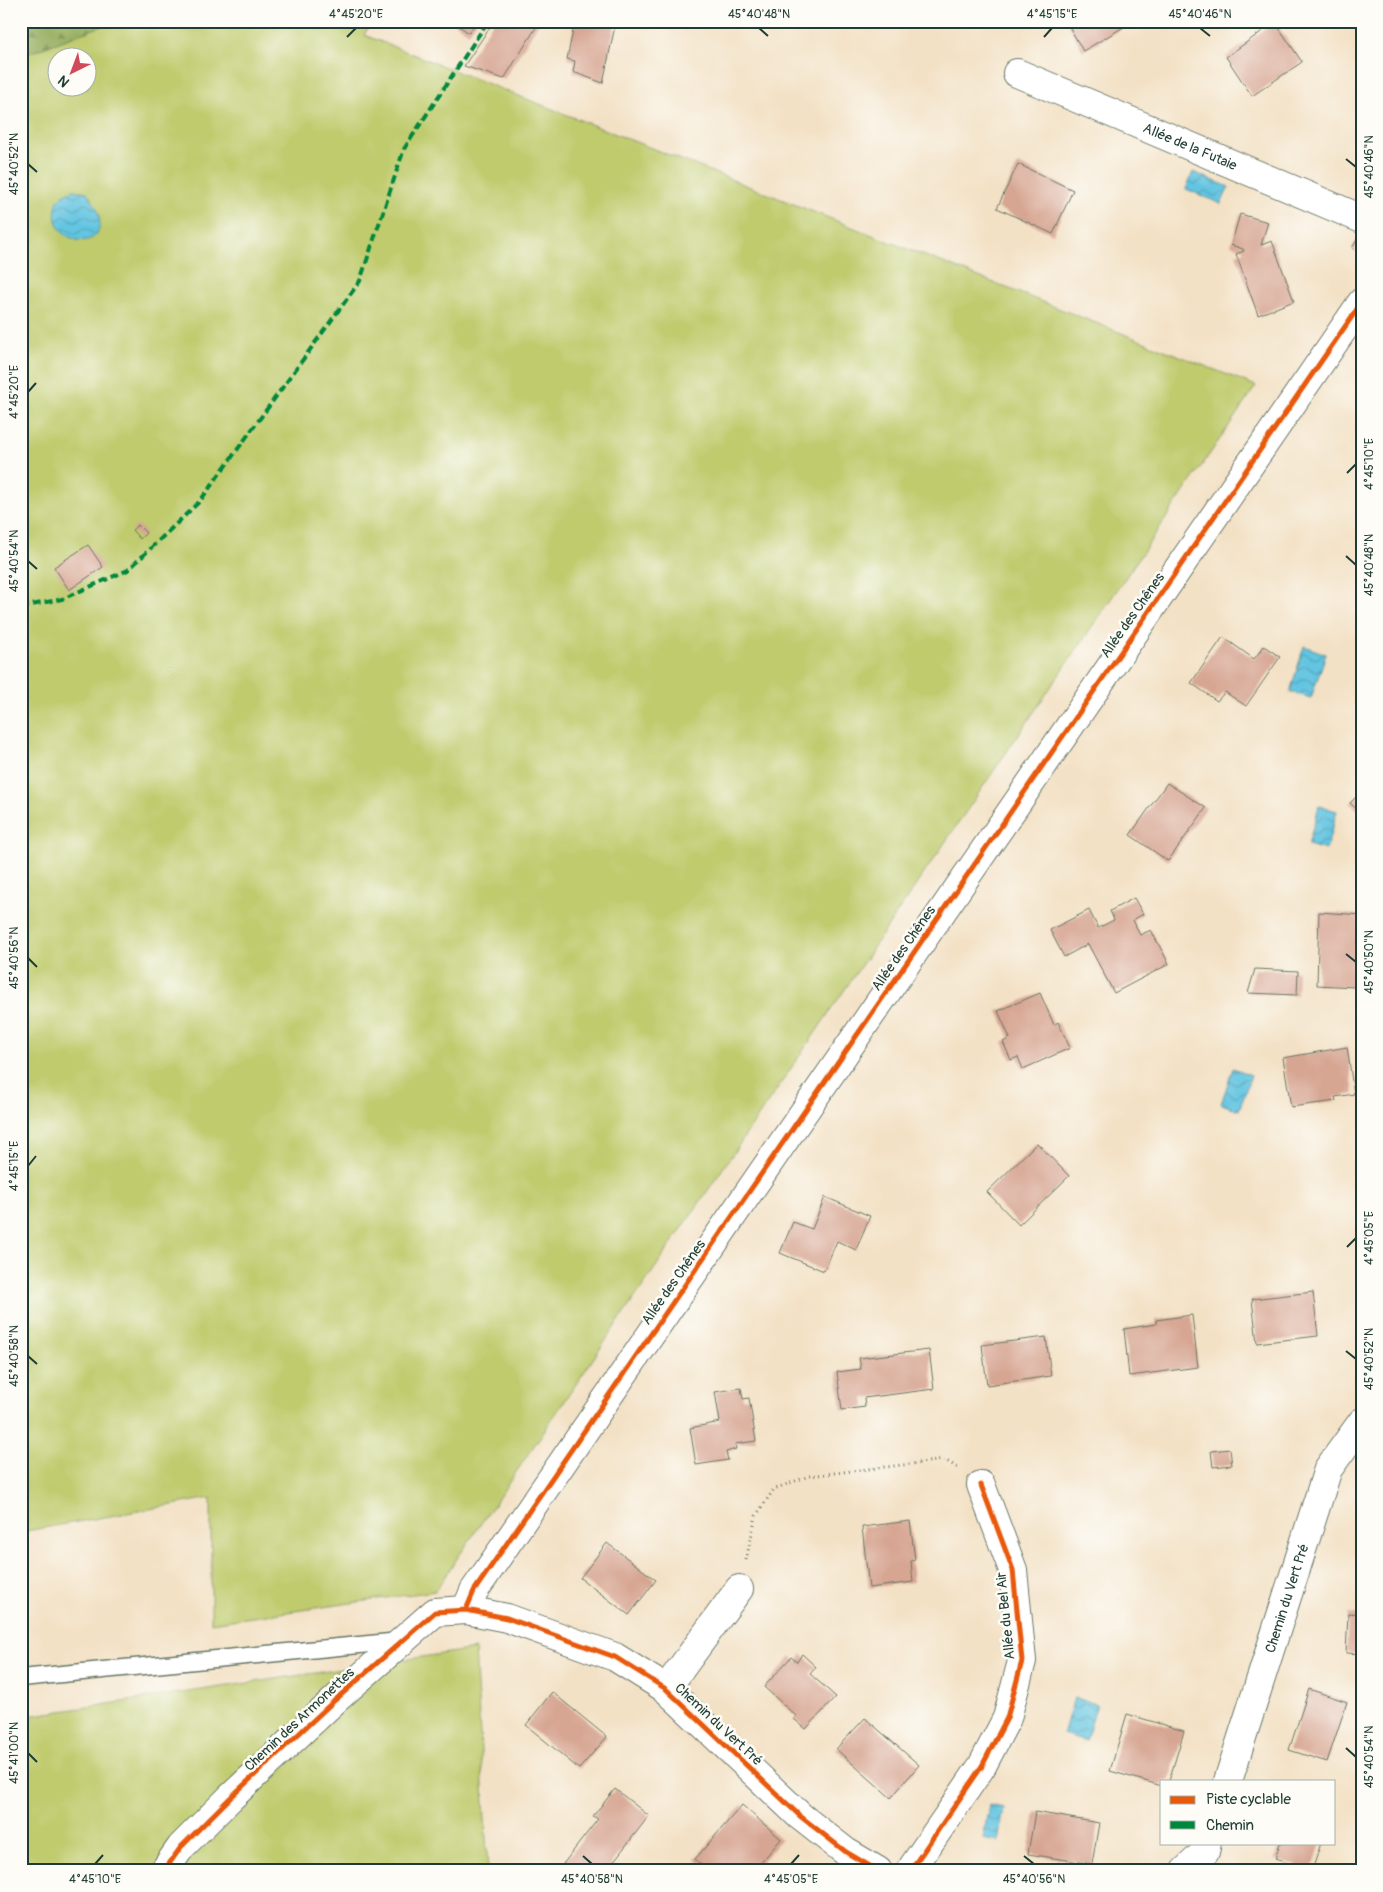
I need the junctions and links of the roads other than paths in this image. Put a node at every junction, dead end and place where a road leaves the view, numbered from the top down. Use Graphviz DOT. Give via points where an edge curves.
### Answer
graph roads {
  1 [pos="1017,73"];
  2 [pos="1362,219"];
  3 [pos="1362,302"];
  4 [pos="1362,1422"];
  5 [pos="981,1484"];
  6 [pos="739,1589"];
  7 [pos="466,1610"];
  8 [pos="402,1641"];
  9 [pos="21,1678"];
  10 [pos="666,1689"];
  11 [pos="1228,1780"];
  12 [pos="1207,1844"];
  13 [pos="164,1871"];
  14 [pos="878,1871"];
  15 [pos="910,1871"];
  16 [pos="1185,1871"];
  1 -- 2 [label="street, Allée de la Futaie"];
  3 -- 7 [label="street, Allée des Chênes" via="485,1574"];
  4 -- 11 [label="street, Chemin du Vert Pré" via="1328,1469"];
  5 -- 15 [label="street, Allée du Bel Air" via="1013,1570 1022,1661 1007,1718 982,1766"];
  6 -- 10 [label="street, Chemin du Vert Pré"];
  7 -- 8 [label="street, Chemin des Armonettes" via="435,1612"];
  7 -- 10 [label="street, Chemin du Vert Pré" via="507,1618 615,1657"];
  8 -- 9 [label="lane"];
  8 -- 13 [label="street, Chemin des Armonettes" via="230,1798 181,1847"];
  10 -- 14 [label="street, Chemin du Vert Pré" via="800,1816 846,1852"];
  12 -- 16 [label="street" via="1205,1852"];
}
